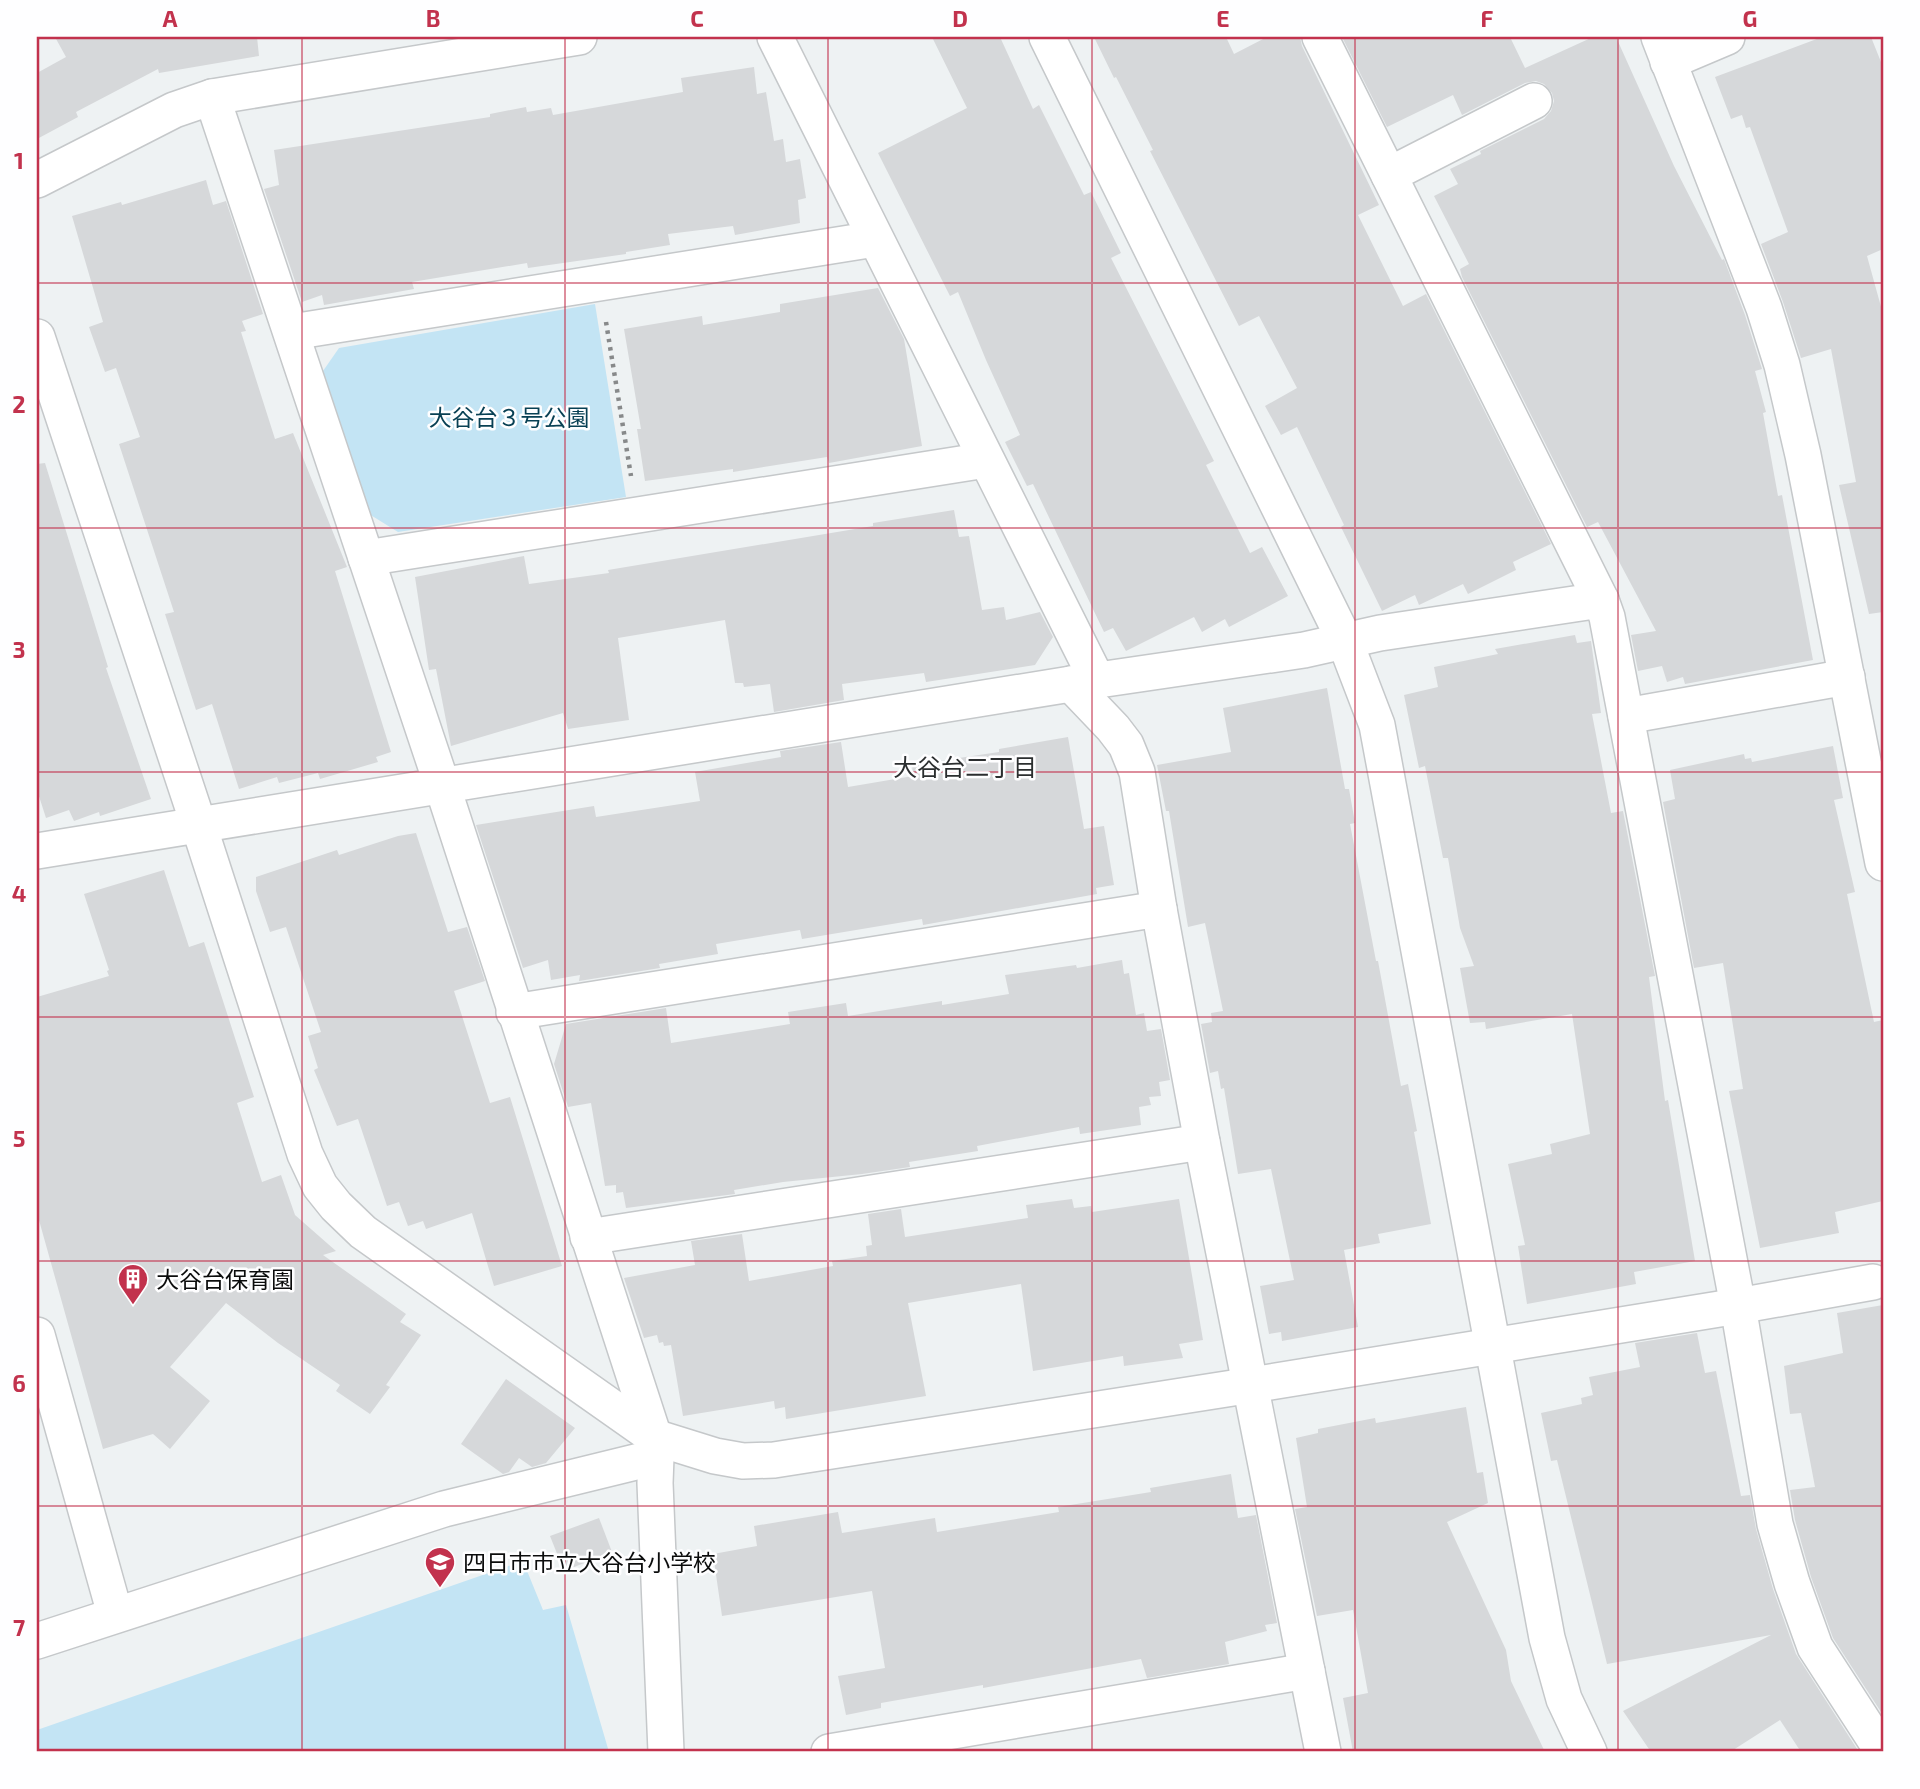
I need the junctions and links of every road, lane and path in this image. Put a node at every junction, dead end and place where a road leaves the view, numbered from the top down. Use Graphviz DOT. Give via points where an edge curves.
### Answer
graph roads {
  1 [pos="579,37"];
  2 [pos="775,37"];
  3 [pos="1047,37"];
  4 [pos="1320,37"];
  5 [pos="1727,37"];
  6 [pos="1663,50"];
  7 [pos="212,97"];
  8 [pos="1534,101"];
  9 [pos="1389,175"];
  10 [pos="37,180"];
  11 [pos="875,239"];
  12 [pos="600,284"];
  13 [pos="292,332"];
  14 [pos="37,337"];
  15 [pos="986,460"];
  16 [pos="637,515"];
  17 [pos="366,558"];
  18 [pos="1601,600"];
  19 [pos="1344,639"];
  20 [pos="1847,677"];
  21 [pos="1084,682"];
  22 [pos="1626,716"];
  23 [pos="442,785"];
  24 [pos="199,826"];
  25 [pos="37,851"];
  26 [pos="1883,863"];
  27 [pos="1159,909"];
  28 [pos="514,1013"];
  29 [pos="1202,1142"];
  30 [pos="588,1237"];
  31 [pos="1873,1282"];
  32 [pos="1738,1306"];
  33 [pos="37,1335"];
  34 [pos="1494,1345"];
  35 [pos="1252,1385"];
  36 [pos="655,1447"];
  37 [pos="115,1614"];
  38 [pos="37,1641"];
  39 [pos="1307,1671"];
  40 [pos="1008,1738"];
  41 [pos="666,1752"];
  42 [pos="829,1752"];
  43 [pos="1323,1752"];
  44 [pos="1589,1752"];
  45 [pos="1883,1752"];
  1 -- 7 [label="street"];
  2 -- 11 [label="street"];
  3 -- 19 [label="street"];
  4 -- 9 [label="street"];
  5 -- 6 [label="street"];
  6 -- 20 [label="street" via="1782,365"];
  7 -- 10 [label="street" via="174,110"];
  7 -- 13 [label="street"];
  8 -- 9 [label="street"];
  9 -- 18 [label="street"];
  11 -- 12 [label="street"];
  11 -- 15 [label="street"];
  12 -- 13 [label="street"];
  12 -- 16 [label="path"];
  13 -- 17 [label="street"];
  14 -- 24 [label="street"];
  15 -- 16 [label="street"];
  15 -- 21 [label="street"];
  16 -- 17 [label="street"];
  17 -- 23 [label="street"];
  18 -- 19 [label="street"];
  18 -- 22 [label="street"];
  19 -- 21 [label="street" via="1304,650"];
  19 -- 34 [label="street" via="1377,725"];
  20 -- 22 [label="street"];
  20 -- 26 [label="street"];
  21 -- 23 [label="street"];
  21 -- 27 [label="street" via="1126,745 1137,772"];
  22 -- 32 [label="street"];
  23 -- 24 [label="street"];
  23 -- 28 [label="street"];
  24 -- 25 [label="street"];
  24 -- 36 [label="street" via="304,1153 320,1186 363,1232"];
  27 -- 28 [label="street"];
  27 -- 29 [label="street"];
  28 -- 30 [label="street"];
  29 -- 30 [label="street"];
  29 -- 35 [label="street"];
  30 -- 36 [label="street"];
  31 -- 32 [label="street"];
  32 -- 34 [label="street"];
  32 -- 45 [label="street" via="1775,1524 1792,1583 1815,1647"];
  33 -- 37 [label="street"];
  34 -- 35 [label="street"];
  34 -- 44 [label="street" via="1547,1638 1564,1699"];
  35 -- 36 [label="street" via="774,1460 743,1461"];
  35 -- 39 [label="street"];
  36 -- 37 [label="street"];
  36 -- 41 [label="street"];
  37 -- 38 [label="street"];
  39 -- 40 [label="street"];
  39 -- 43 [label="street"];
  40 -- 42 [label="street"];
}
